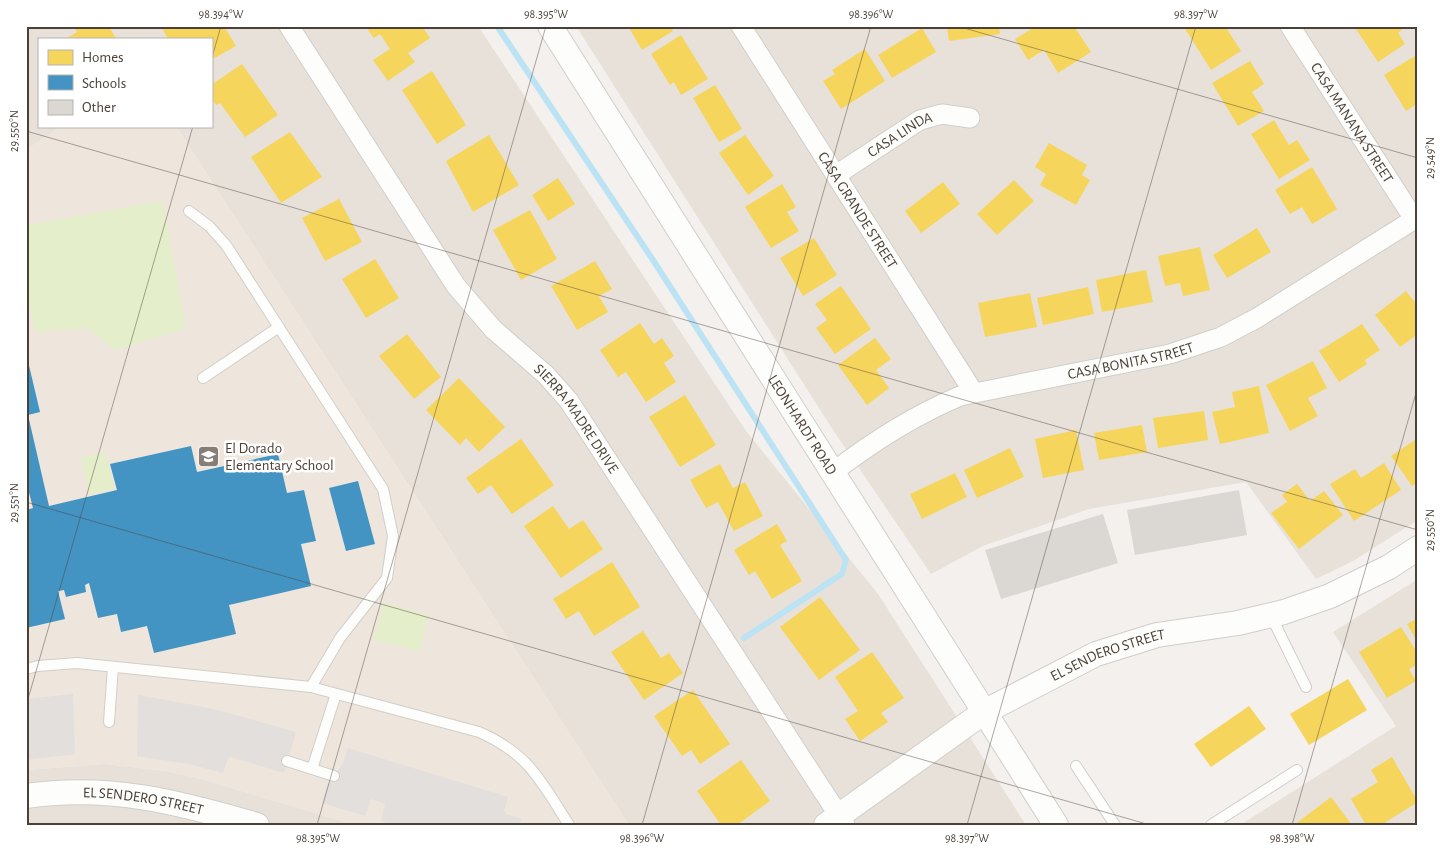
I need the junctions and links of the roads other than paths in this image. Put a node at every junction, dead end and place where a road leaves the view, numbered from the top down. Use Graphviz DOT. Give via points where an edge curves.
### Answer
graph roads {
  1 [pos="289,26"];
  2 [pos="550,26"];
  3 [pos="741,26"];
  4 [pos="1290,26"];
  5 [pos="970,118"];
  6 [pos="836,175"];
  7 [pos="189,211"];
  8 [pos="1416,218"];
  9 [pos="279,327"];
  10 [pos="203,378"];
  11 [pos="974,392"];
  12 [pos="832,473"];
  13 [pos="1418,548"];
  14 [pos="1271,616"];
  15 [pos="113,668"];
  16 [pos="26,669"];
  17 [pos="312,687"];
  18 [pos="1306,687"];
  19 [pos="336,694"];
  20 [pos="984,712"];
  21 [pos="109,722"];
  22 [pos="287,761"];
  23 [pos="1076,766"];
  24 [pos="312,769"];
  25 [pos="1297,770"];
  26 [pos="334,776"];
  27 [pos="26,796"];
  28 [pos="837,822"];
  29 [pos="256,825"];
  30 [pos="569,825"];
  31 [pos="1056,825"];
  32 [pos="1115,825"];
  33 [pos="1211,825"];
  1 -- 28 [label="street, SIERRA MADRE DRIVE" via="456,286 493,329 546,375 569,401"];
  2 -- 12 [label="street, LEONHARDT ROAD"];
  3 -- 6 [label="street, CASA GRANDE STREET"];
  4 -- 8 [label="street, CASA MANANA STREET"];
  5 -- 6 [label="street, CASA LINDA" via="942,114 920,120"];
  6 -- 11 [label="street, CASA GRANDE STREET"];
  7 -- 9 [label="lane" via="226,244"];
  8 -- 11 [label="street, CASA BONITA STREET" via="1257,318 1220,337 1170,354"];
  9 -- 10 [label="lane"];
  9 -- 17 [label="lane" via="383,489 393,536 387,578 340,638"];
  11 -- 12 [label="street, CASA BONITA STREET" via="931,408 872,442"];
  12 -- 20 [label="street, LEONHARDT ROAD"];
  13 -- 14 [label="street, EL SENDERO STREET" via="1389,567 1330,596"];
  14 -- 18 [label="lane"];
  14 -- 20 [label="street, EL SENDERO STREET" via="1126,643 1096,654"];
  15 -- 16 [label="lane" via="77,663"];
  15 -- 17 [label="lane"];
  15 -- 21 [label="lane"];
  17 -- 19 [label="lane"];
  19 -- 24 [label="lane"];
  19 -- 30 [label="lane" via="479,732 501,742 536,772"];
  20 -- 28 [label="street, EL SENDERO STREET"];
  20 -- 31 [label="street, LEONHARDT ROAD"];
  22 -- 24 [label="lane"];
  23 -- 32 [label="lane"];
  24 -- 26 [label="lane"];
  25 -- 33 [label="lane"];
  27 -- 29 [label="street, EL SENDERO STREET" via="84,791 117,793 186,804"];
}
